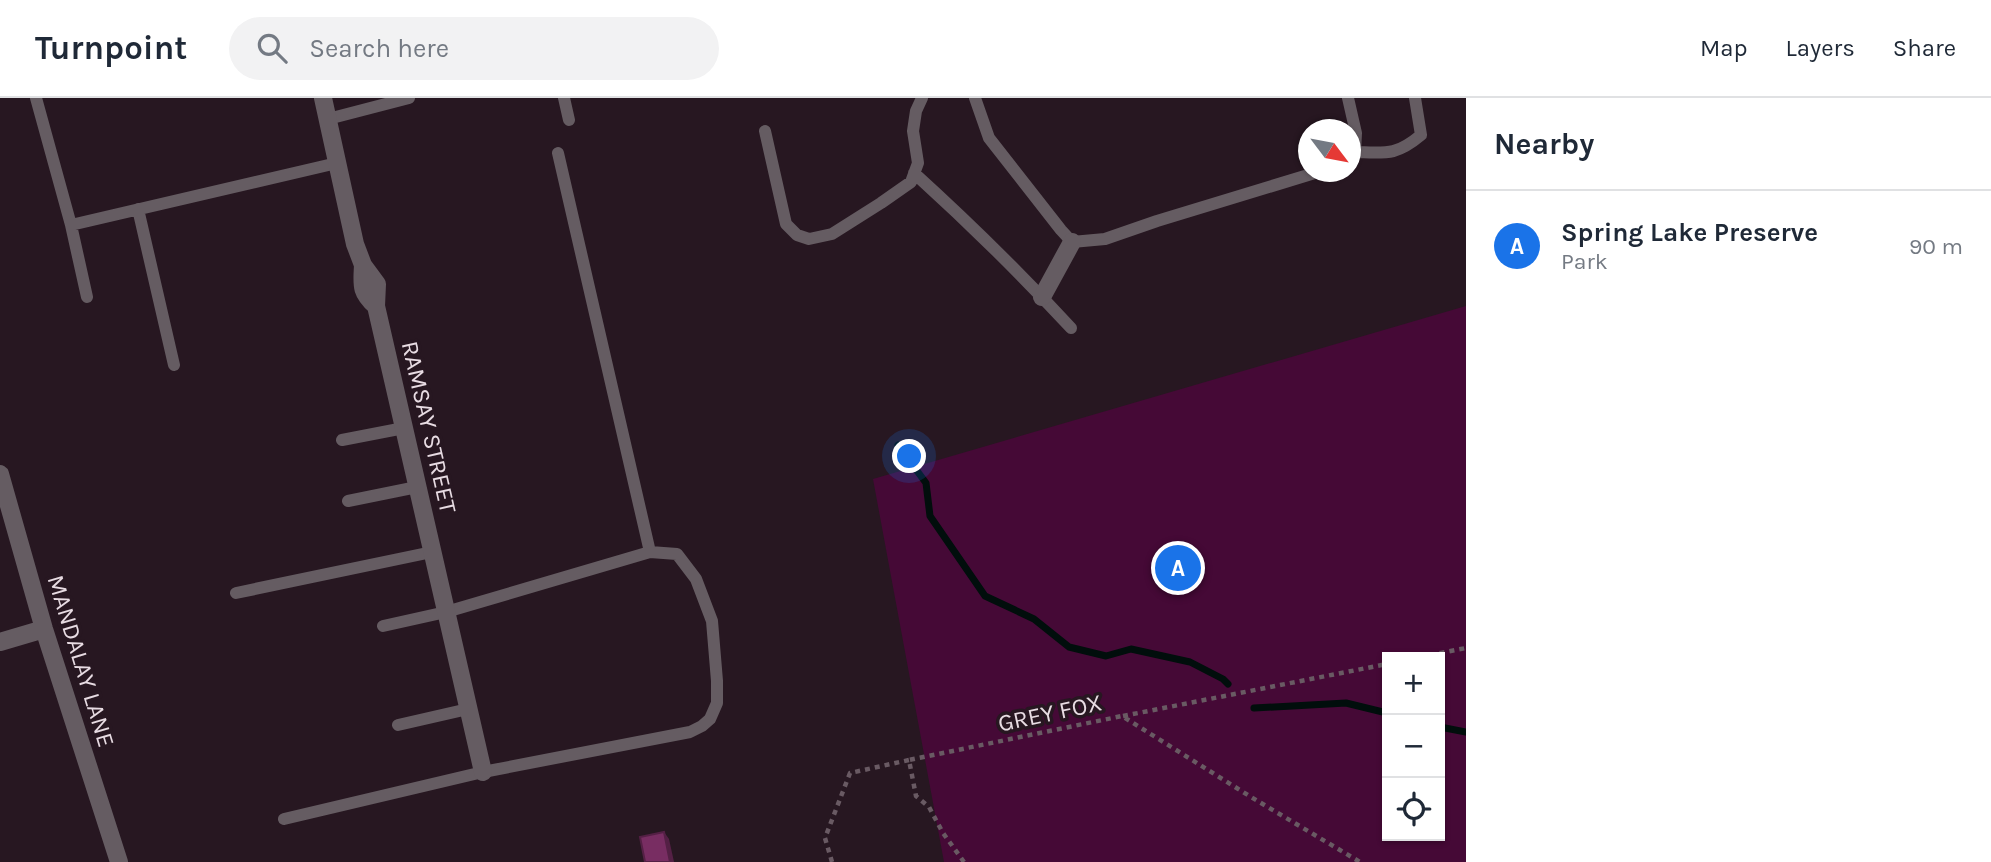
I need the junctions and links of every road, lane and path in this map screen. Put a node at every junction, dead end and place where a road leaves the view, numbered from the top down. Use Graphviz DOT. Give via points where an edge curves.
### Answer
graph roads {
  1 [pos="36,98"];
  2 [pos="323,98"];
  3 [pos="410,98"];
  4 [pos="564,98"];
  5 [pos="922,98"];
  6 [pos="975,98"];
  7 [pos="1348,98"];
  8 [pos="1415,98"];
  9 [pos="328,119"];
  10 [pos="1353,119"];
  11 [pos="569,120"];
  12 [pos="765,131"];
  13 [pos="558,153"];
  14 [pos="1361,154"];
  15 [pos="337,163"];
  16 [pos="914,173"];
  17 [pos="1298,178"];
  18 [pos="138,209"];
  19 [pos="71,225"];
  20 [pos="1072,242"];
  21 [pos="87,297"];
  22 [pos="1042,297"];
  23 [pos="1071,328"];
  24 [pos="174,365"];
  25 [pos="404,428"];
  26 [pos="342,440"];
  27 [pos="0,474"];
  28 [pos="417,487"];
  29 [pos="348,501"];
  30 [pos="432,552"];
  31 [pos="650,552"];
  32 [pos="236,593"];
  33 [pos="446,612"];
  34 [pos="383,626"];
  35 [pos="44,629"];
  36 [pos="0,642"];
  37 [pos="1466,648"];
  38 [pos="1445,652"];
  39 [pos="1382,665"];
  40 [pos="468,709"];
  41 [pos="1122,716"];
  42 [pos="398,725"];
  43 [pos="909,760"];
  44 [pos="483,772"];
  45 [pos="284,820"];
  46 [pos="119,862"];
  47 [pos="832,862"];
  48 [pos="964,862"];
  49 [pos="1360,862"];
  1 -- 19 [label="lane"];
  2 -- 9 [label="street"];
  3 -- 9 [label="lane"];
  4 -- 11 [label="lane"];
  5 -- 16 [label="lane" via="913,131 918,163"];
  6 -- 20 [label="lane" via="989,138"];
  7 -- 10 [label="lane"];
  8 -- 14 [label="lane" via="1421,135 1390,153"];
  9 -- 15 [label="street"];
  12 -- 16 [label="lane" via="786,225 809,239 832,234 911,182"];
  13 -- 31 [label="lane"];
  15 -- 18 [label="lane"];
  15 -- 25 [label="street, RAMSAY STREET" via="363,265 365,296 376,306"];
  16 -- 22 [label="lane"];
  17 -- 20 [label="lane" via="1105,239"];
  18 -- 19 [label="lane"];
  18 -- 24 [label="lane"];
  19 -- 21 [label="lane"];
  20 -- 22 [label="street"];
  22 -- 23 [label="lane"];
  25 -- 26 [label="lane"];
  25 -- 28 [label="street, RAMSAY STREET"];
  27 -- 35 [label="street, MANDALAY LANE"];
  28 -- 29 [label="lane"];
  28 -- 30 [label="street, RAMSAY STREET"];
  30 -- 32 [label="lane"];
  30 -- 33 [label="street, RAMSAY STREET"];
  31 -- 33 [label="lane"];
  31 -- 44 [label="lane" via="677,554 696,579 712,621 717,704 710,719 690,732"];
  33 -- 34 [label="lane"];
  33 -- 40 [label="street, RAMSAY STREET"];
  35 -- 36 [label="street"];
  35 -- 46 [label="street, MANDALAY LANE"];
  37 -- 38 [label="path"];
  39 -- 41 [label="path"];
  40 -- 42 [label="lane"];
  40 -- 44 [label="street, RAMSAY STREET"];
  41 -- 43 [label="path, GREY FOX"];
  41 -- 49 [label="path, GREY FOX"];
  43 -- 47 [label="path, GREY FOX" via="850,773 825,838"];
  43 -- 48 [label="path" via="916,796 929,807"];
  44 -- 45 [label="lane"];
}
